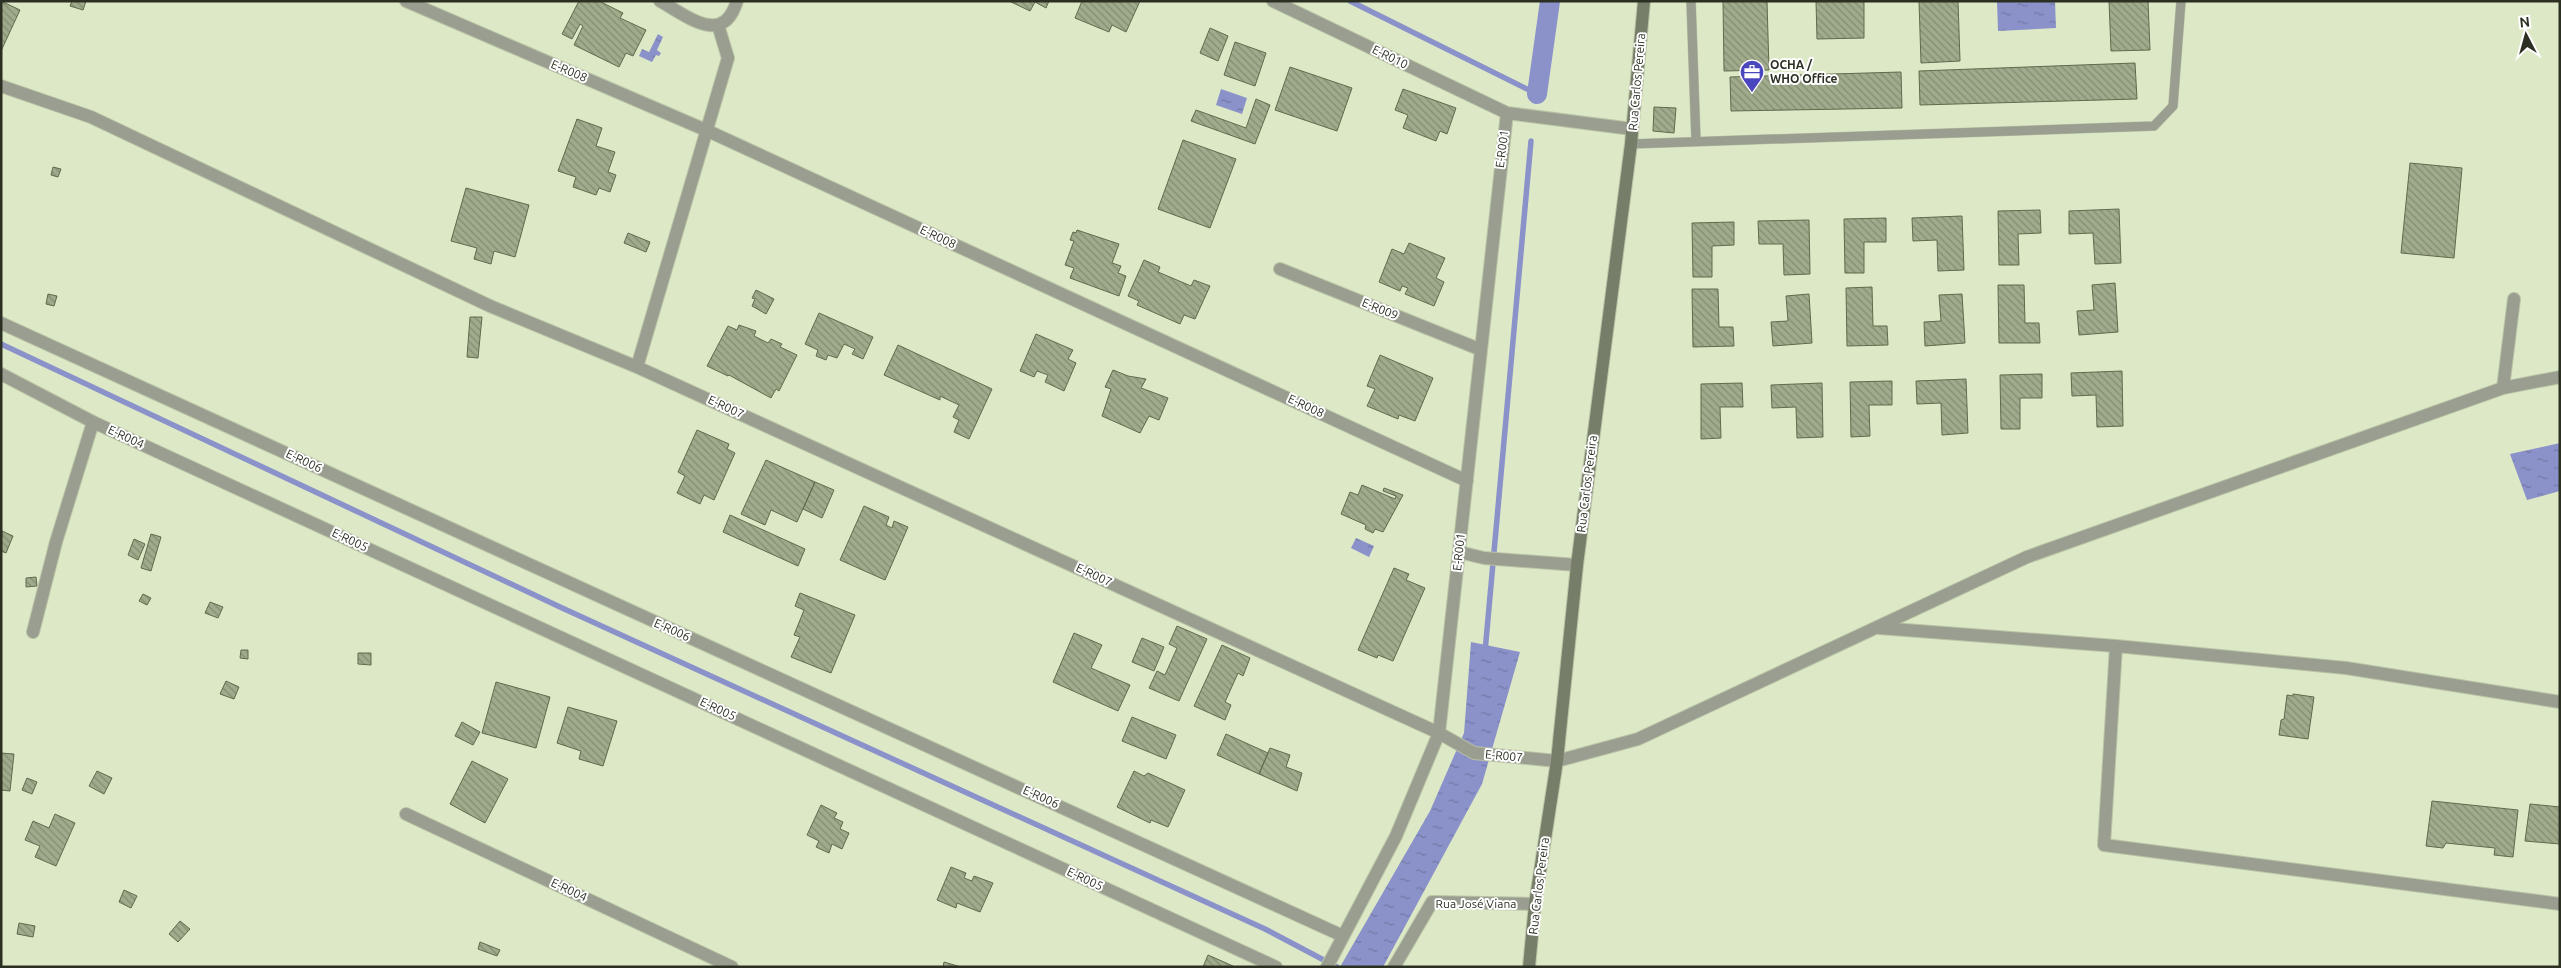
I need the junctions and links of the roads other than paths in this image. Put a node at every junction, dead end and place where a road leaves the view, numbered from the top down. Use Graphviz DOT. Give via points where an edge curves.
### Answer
graph roads {
  1 [pos="406,1"];
  2 [pos="660,1"];
  3 [pos="737,1"];
  4 [pos="1273,1"];
  5 [pos="1644,1"];
  6 [pos="1691,1"];
  7 [pos="2181,1"];
  8 [pos="718,25"];
  9 [pos="1,86"];
  10 [pos="1507,113"];
  11 [pos="1632,129"];
  12 [pos="708,131"];
  13 [pos="1696,141"];
  14 [pos="1631,144"];
  15 [pos="1280,269"];
  16 [pos="2514,299"];
  17 [pos="1,323"];
  18 [pos="1479,349"];
  19 [pos="637,367"];
  20 [pos="1,374"];
  21 [pos="2560,377"];
  22 [pos="2503,388"];
  23 [pos="93,422"];
  24 [pos="159,452"];
  25 [pos="1467,480"];
  26 [pos="1459,552"];
  27 [pos="1577,565"];
  28 [pos="1876,628"];
  29 [pos="33,632"];
  30 [pos="2116,646"];
  31 [pos="2560,702"];
  32 [pos="1439,733"];
  33 [pos="1556,761"];
  34 [pos="406,814"];
  35 [pos="1535,904"];
  36 [pos="2560,904"];
  37 [pos="1343,936"];
  38 [pos="732,967"];
  39 [pos="1276,967"];
  40 [pos="1326,967"];
  41 [pos="1394,967"];
  42 [pos="1529,967"];
  1 -- 12 [label="street, E-R008"];
  2 -- 8 [label="street" via="706,26"];
  3 -- 8 [label="street" via="732,15"];
  4 -- 10 [label="street, E-R010"];
  5 -- 11 [label="street, Rua Carlos Pereira"];
  6 -- 13 [label="lane"];
  7 -- 13 [label="lane" via="2174,106 2154,126"];
  8 -- 12 [label="street" via="728,58"];
  9 -- 19 [label="street, E-R007" via="91,117 490,306"];
  10 -- 11 [label="street, E-R010"];
  10 -- 18 [label="street, E-R001"];
  11 -- 14 [label="street, Rua Carlos Pereira"];
  12 -- 19 [label="street"];
  12 -- 25 [label="street, E-R008"];
  13 -- 14 [label="lane"];
  14 -- 27 [label="street, Rua Carlos Pereira"];
  15 -- 18 [label="street, E-R009"];
  16 -- 22 [label="street"];
  17 -- 37 [label="street, E-R006"];
  18 -- 25 [label="street, E-R001"];
  19 -- 32 [label="street, E-R007"];
  20 -- 23 [label="street, E-R004"];
  21 -- 22 [label="street, E-R007"];
  22 -- 28 [label="street, E-R007" via="2028,558"];
  23 -- 24 [label="street, E-R004"];
  23 -- 29 [label="street" via="56,542"];
  24 -- 39 [label="street, E-R005"];
  25 -- 26 [label="street, E-R001"];
  26 -- 27 [label="street" via="1484,558"];
  26 -- 32 [label="street, E-R001"];
  27 -- 33 [label="street, Rua Carlos Pereira"];
  28 -- 30 [label="street"];
  28 -- 33 [label="street, E-R007" via="1638,740"];
  30 -- 31 [label="street" via="2346,668"];
  30 -- 36 [label="street" via="2104,845"];
  32 -- 33 [label="street, E-R007" via="1474,753"];
  32 -- 37 [label="street, E-R001" via="1396,836"];
  33 -- 35 [label="street, Rua Carlos Pereira"];
  34 -- 38 [label="street, E-R004"];
  35 -- 41 [label="street, Rua José Viana" via="1432,902"];
  35 -- 42 [label="street, Rua Carlos Pereira"];
  37 -- 40 [label="street, E-R001"];
}
